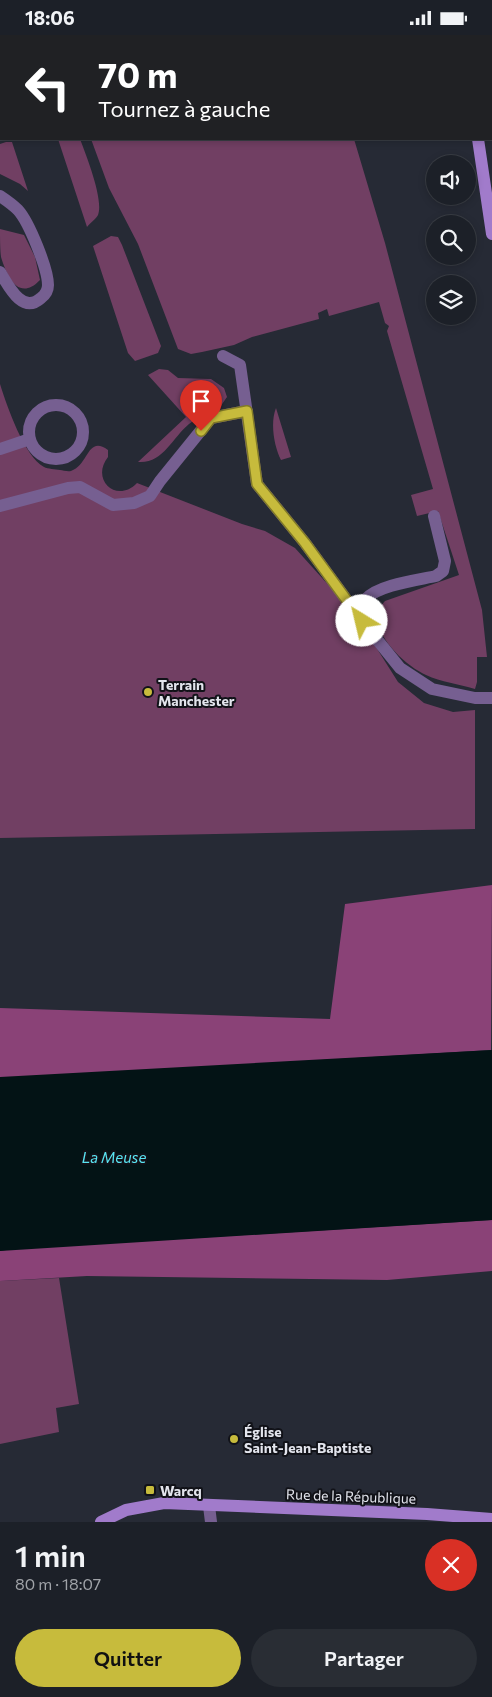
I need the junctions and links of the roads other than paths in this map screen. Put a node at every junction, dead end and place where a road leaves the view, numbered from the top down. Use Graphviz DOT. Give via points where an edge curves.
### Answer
graph roads {
  1 [pos="478,140"];
  2 [pos="0,196"];
  3 [pos="492,235"];
  4 [pos="0,272"];
  5 [pos="223,357"];
  6 [pos="247,411"];
  7 [pos="30,439"];
  8 [pos="0,449"];
  9 [pos="0,506"];
  10 [pos="434,516"];
  11 [pos="362,621"];
  12 [pos="492,698"];
  13 [pos="209,1506"];
  14 [pos="376,1517"];
  15 [pos="426,1518"];
  16 [pos="492,1519"];
  17 [pos="101,1522"];
  18 [pos="211,1522"];
  1 -- 3 [label="main road"];
  2 -- 4 [label="street" via="24,219 40,252 47,290 37,301 24,302 12,292"];
  5 -- 6 [label="street" via="240,365"];
  6 -- 9 [label="street" via="211,418 150,496 134,503 113,505 80,487"];
  6 -- 11 [label="street" via="257,484"];
  7 -- 7 [label="street" via="34,447 47,457 64,458 78,448 82,440 82,422 70,408 52,405 36,413 31,421"];
  7 -- 8 [label="street"];
  10 -- 11 [label="street" via="445,561 443,571 367,598 361,608"];
  11 -- 12 [label="street" via="400,668 432,689 475,698"];
  13 -- 14 [label="main road, Rue de la République"];
  13 -- 17 [label="main road, Rue de la République" via="164,1503 126,1509"];
  13 -- 18 [label="street"];
  14 -- 15 [label="main road, Rue de la République"];
  15 -- 16 [label="main road, Rue de la République"];
}
